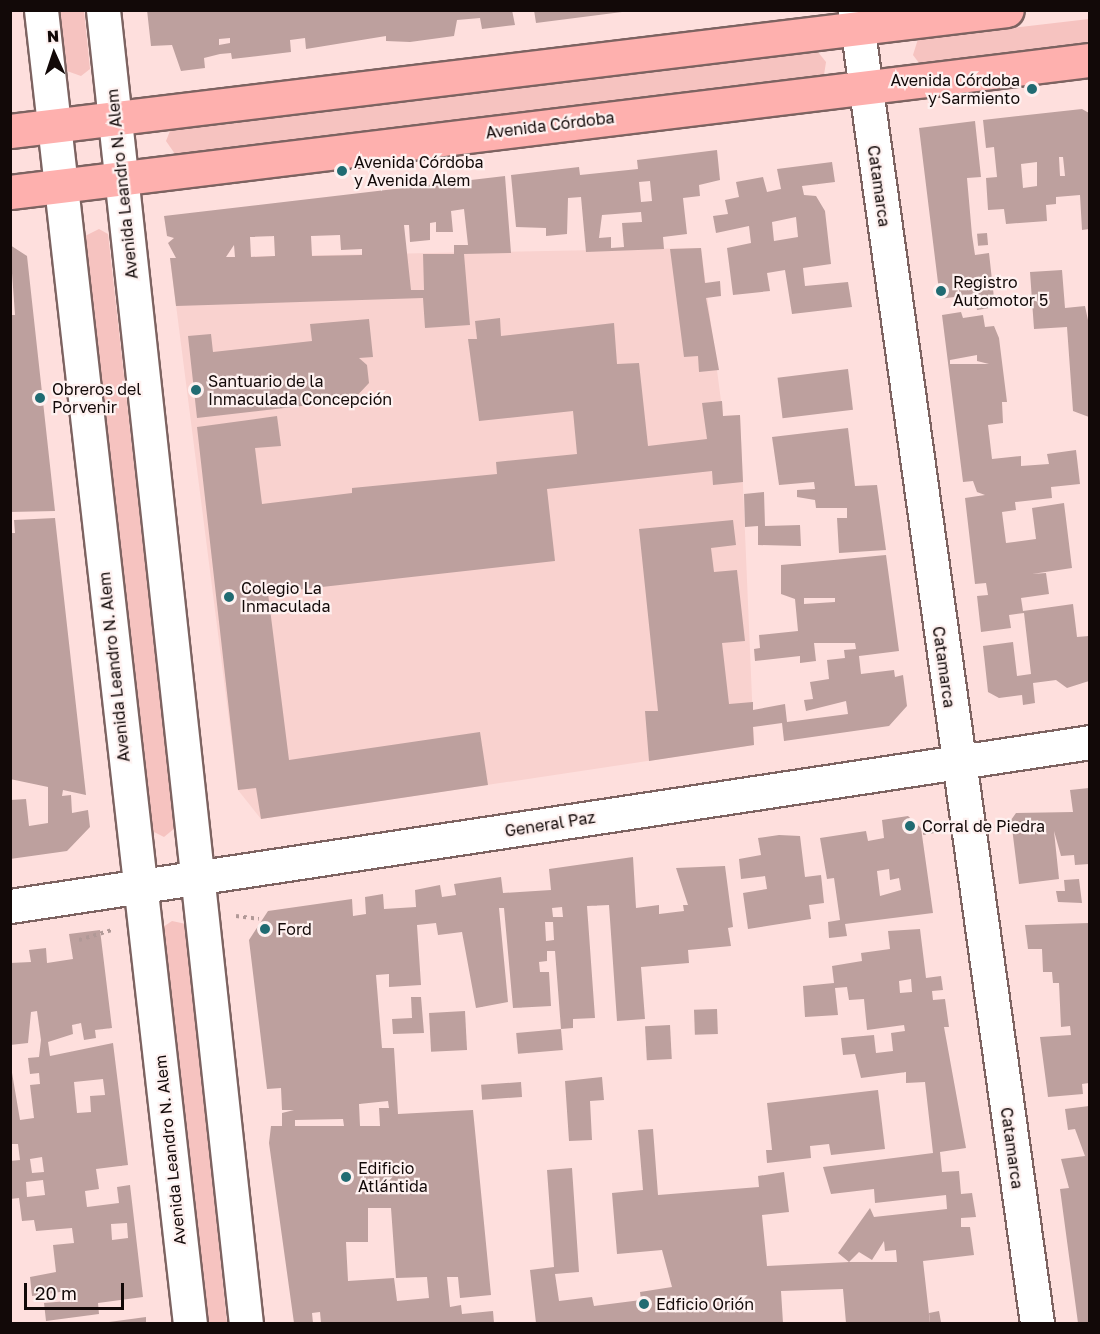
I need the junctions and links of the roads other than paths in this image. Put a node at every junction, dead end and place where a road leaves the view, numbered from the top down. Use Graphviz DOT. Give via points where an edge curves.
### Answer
graph roads {
  1 [pos="41,10"];
  2 [pos="103,10"];
  3 [pos="1007,10"];
  4 [pos="856,20"];
  5 [pos="1089,60"];
  6 [pos="866,87"];
  7 [pos="115,118"];
  8 [pos="54,126"];
  9 [pos="10,131"];
  10 [pos="122,178"];
  11 [pos="61,186"];
  12 [pos="10,192"];
  13 [pos="1089,742"];
  14 [pos="957,763"];
  15 [pos="199,877"];
  16 [pos="139,886"];
  17 [pos="10,906"];
  18 [pos="190,1323"];
  19 [pos="246,1323"];
  20 [pos="1037,1323"];
  1 -- 8 [label="street, Avenida Leandro N. Alem"];
  2 -- 7 [label="street, Avenida Leandro N. Alem"];
  3 -- 4 [label="main road"];
  4 -- 6 [label="street, Catamarca"];
  4 -- 7 [label="main road"];
  5 -- 6 [label="main road, Avenida Córdoba"];
  6 -- 10 [label="main road, Avenida Córdoba"];
  6 -- 14 [label="street, Catamarca"];
  7 -- 8 [label="main road"];
  7 -- 10 [label="street, Avenida Leandro N. Alem"];
  8 -- 9 [label="main road"];
  8 -- 11 [label="street, Avenida Leandro N. Alem"];
  10 -- 11 [label="main road, Avenida Córdoba"];
  10 -- 15 [label="street, Avenida Leandro N. Alem"];
  11 -- 12 [label="main road, Avenida Córdoba"];
  11 -- 16 [label="street, Avenida Leandro N. Alem"];
  13 -- 14 [label="street, General Paz"];
  14 -- 15 [label="street, General Paz"];
  14 -- 20 [label="street, Catamarca"];
  15 -- 16 [label="street, General Paz"];
  15 -- 19 [label="street, Avenida Leandro N. Alem"];
  16 -- 17 [label="street, General Paz"];
  16 -- 18 [label="street, Avenida Leandro N. Alem"];
}
